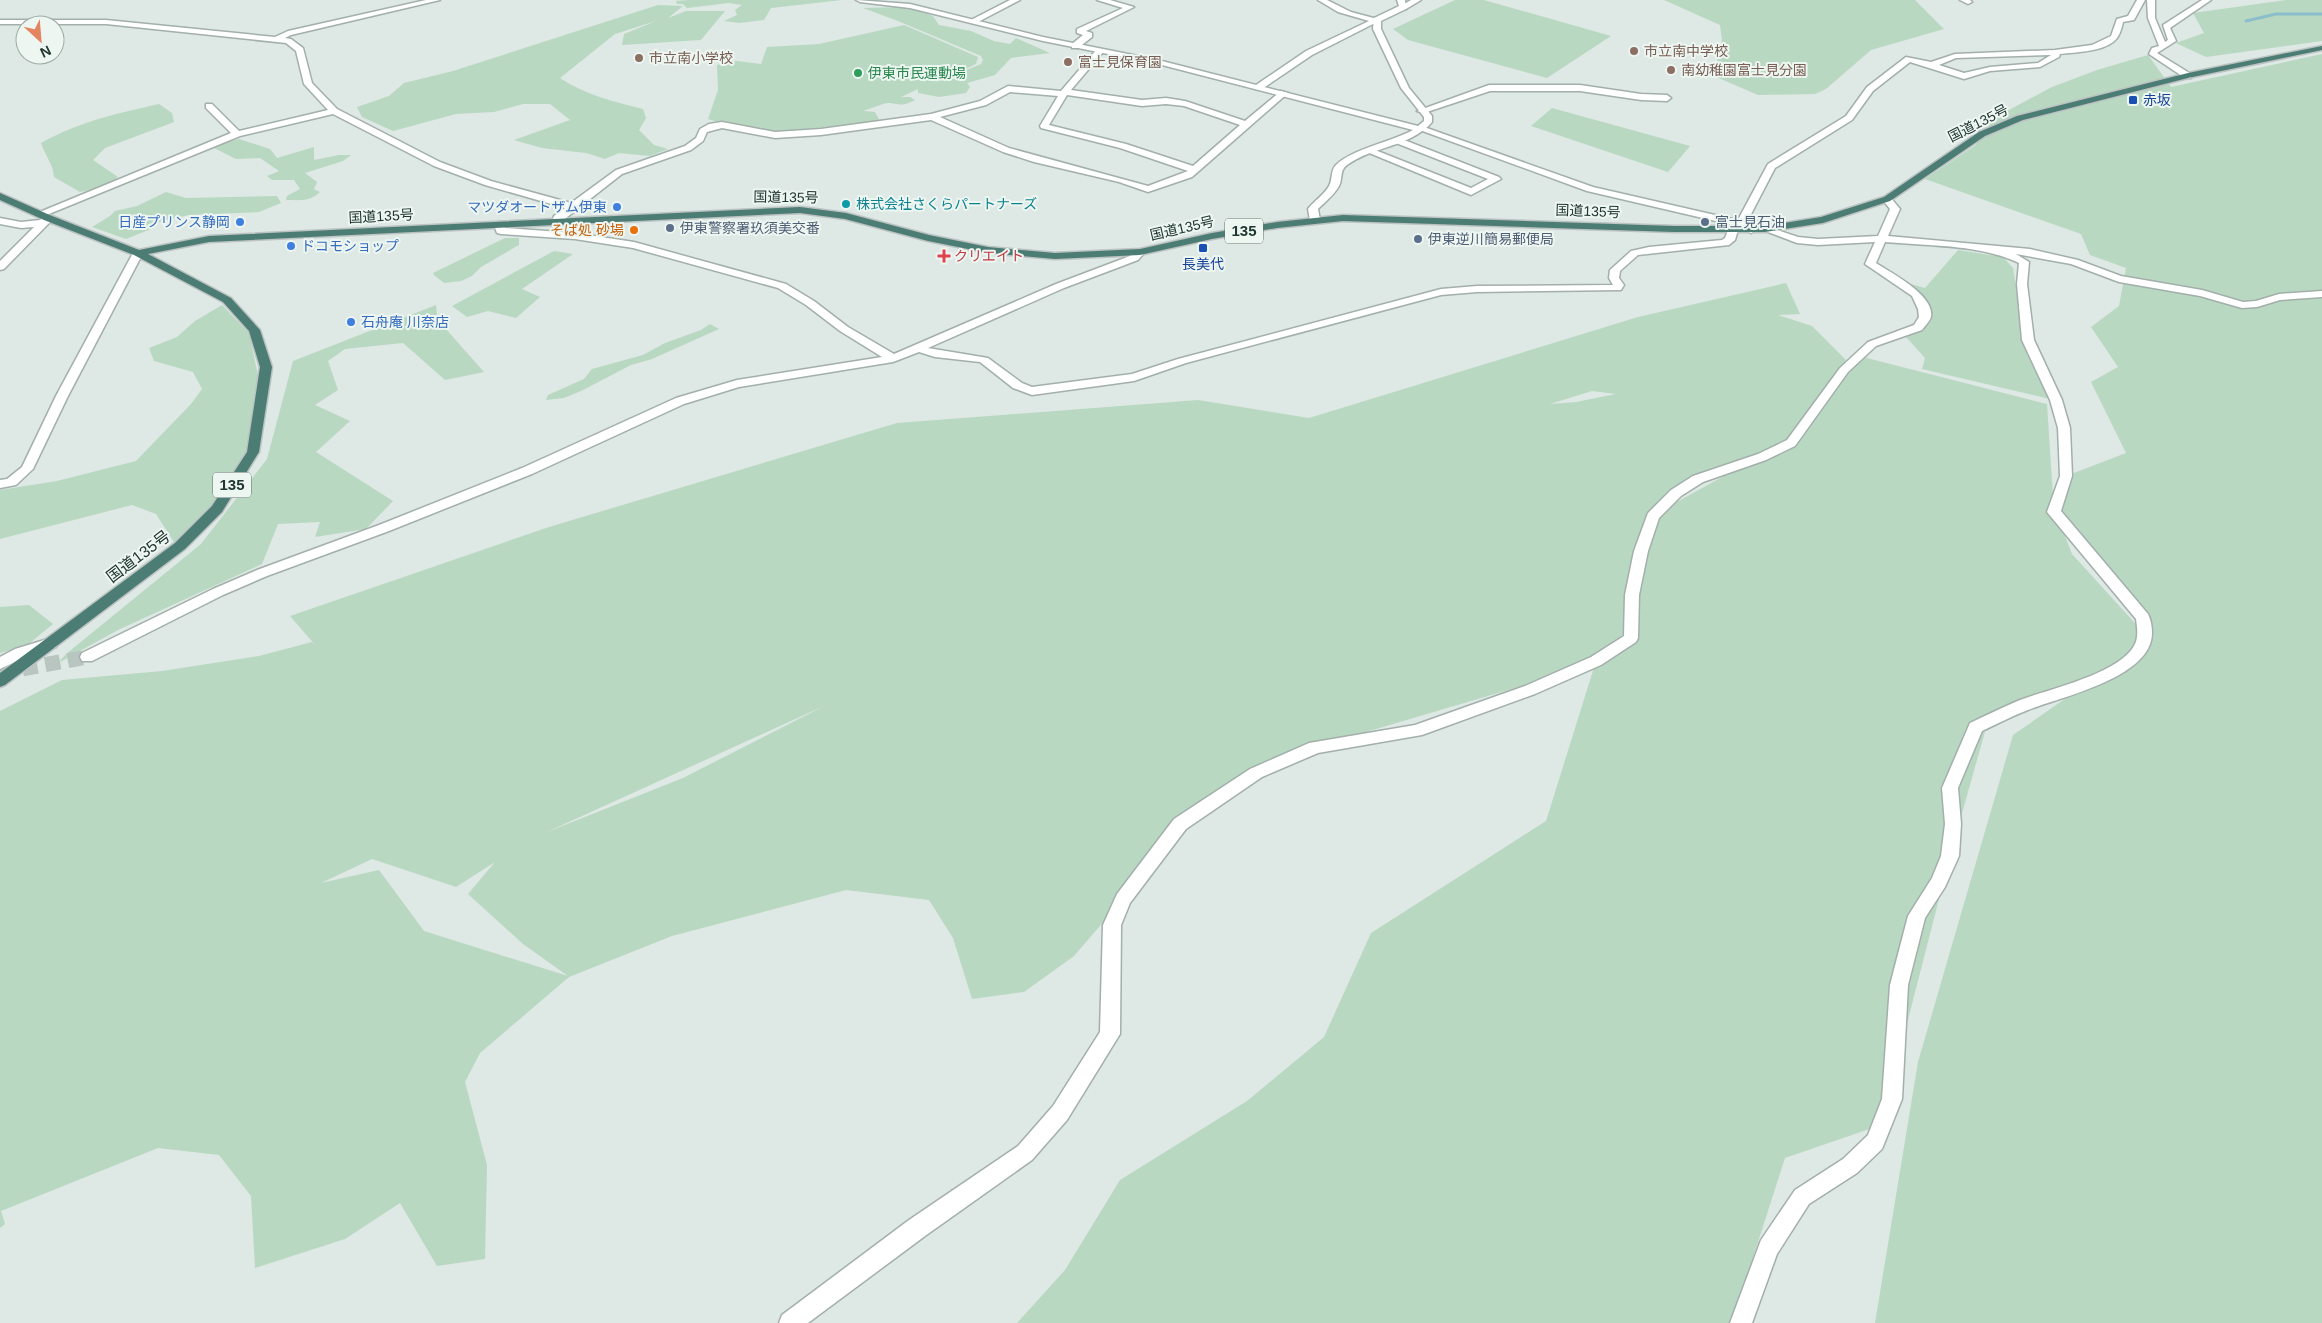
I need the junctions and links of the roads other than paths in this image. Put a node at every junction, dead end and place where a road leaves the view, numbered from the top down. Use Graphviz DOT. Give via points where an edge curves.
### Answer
graph roads {
  1 [pos="436,0"];
  2 [pos="860,0"];
  3 [pos="1016,0"];
  4 [pos="1101,0"];
  5 [pos="1322,0"];
  6 [pos="1417,0"];
  7 [pos="2142,0"];
  8 [pos="2151,0"];
  9 [pos="2206,0"];
  10 [pos="1402,3"];
  11 [pos="1377,20"];
  12 [pos="0,22"];
  13 [pos="973,22"];
  14 [pos="276,40"];
  15 [pos="1076,46"];
  16 [pos="2163,47"];
  17 [pos="2322,48"];
  18 [pos="1100,51"];
  19 [pos="2055,52"];
  20 [pos="1931,65"];
  21 [pos="2188,76"];
  22 [pos="1260,87"];
  23 [pos="1064,93"];
  24 [pos="1284,93"];
  25 [pos="1667,98"];
  26 [pos="209,106"];
  27 [pos="334,111"];
  28 [pos="1421,111"];
  29 [pos="932,118"];
  30 [pos="1246,124"];
  31 [pos="1421,129"];
  32 [pos="237,134"];
  33 [pos="1399,141"];
  34 [pos="1372,152"];
  35 [pos="1457,163"];
  36 [pos="1196,170"];
  37 [pos="1430,175"];
  38 [pos="0,196"];
  39 [pos="1888,199"];
  40 [pos="573,207"];
  41 [pos="44,218"];
  42 [pos="1315,220"];
  43 [pos="0,221"];
  44 [pos="557,222"];
  45 [pos="499,225"];
  46 [pos="1733,230"];
  47 [pos="1751,230"];
  48 [pos="1765,230"];
  49 [pos="1882,240"];
  50 [pos="1979,247"];
  51 [pos="1140,252"];
  52 [pos="138,253"];
  53 [pos="0,267"];
  54 [pos="2322,294"];
  55 [pos="920,348"];
  56 [pos="893,360"];
  57 [pos="0,484"];
  58 [pos="51,643"];
  59 [pos="87,657"];
  60 [pos="0,664"];
  61 [pos="0,681"];
  62 [pos="790,1323"];
  63 [pos="1741,1323"];
  1 -- 14 [label="street" via="288,33"];
  2 -- 13 [label="street" via="910,6"];
  3 -- 13 [label="street"];
  4 -- 15 [label="street" via="1130,7 1080,31 1089,35"];
  5 -- 11 [label="street" via="1364,19"];
  6 -- 10 [label="street"];
  7 -- 19 [label="street" via="2131,18 2120,21 2114,37 2103,44"];
  8 -- 16 [label="street" via="2151,19"];
  9 -- 16 [label="street" via="2166,27 2172,41"];
  10 -- 11 [label="street"];
  11 -- 22 [label="street" via="1309,53"];
  11 -- 28 [label="street" via="1377,29"];
  12 -- 14 [label="street" via="106,22"];
  13 -- 15 [label="street"];
  14 -- 27 [label="street" via="288,41 300,50 308,84"];
  15 -- 18 [label="street"];
  16 -- 21 [label="street" via="2153,54"];
  17 -- 21 [label="highway, 国道135号 / 135"];
  18 -- 22 [label="street"];
  18 -- 23 [label="street"];
  19 -- 20 [label="street" via="1954,56"];
  19 -- 20 [label="street" via="2056,55 2040,65 1964,76"];
  20 -- 47 [label="street" via="1909,59 1870,89 1849,118 1770,166 1744,218"];
  21 -- 39 [label="highway, 国道135号 / 135" via="2002,124 1956,150"];
  22 -- 24 [label="street"];
  23 -- 29 [label="street" via="1008,89 983,103"];
  23 -- 30 [label="street" via="1142,103 1166,101 1185,104"];
  23 -- 36 [label="street" via="1044,126 1136,150"];
  24 -- 30 [label="street"];
  24 -- 31 [label="street"];
  25 -- 28 [label="street" via="1580,88 1489,88"];
  26 -- 32 [label="street"];
  27 -- 32 [label="street"];
  27 -- 40 [label="street" via="437,164 488,183"];
  28 -- 31 [label="street" via="1428,116 1428,122"];
  29 -- 36 [label="street" via="1006,150 1148,189"];
  29 -- 40 [label="street" via="775,135 722,125 709,127 688,148 619,172"];
  30 -- 36 [label="street"];
  31 -- 33 [label="street"];
  31 -- 47 [label="street" via="1590,189 1740,224"];
  32 -- 41 [label="street"];
  33 -- 34 [label="street"];
  33 -- 35 [label="street"];
  34 -- 37 [label="street"];
  34 -- 42 [label="street" via="1344,161 1337,169 1335,188 1314,209"];
  35 -- 37 [label="street"];
  35 -- 37 [label="street" via="1496,179 1471,192"];
  38 -- 41 [label="highway, 国道135号 / 135"];
  39 -- 48 [label="highway, 国道135号 / 135" via="1823,220"];
  39 -- 49 [label="street" via="1895,209"];
  40 -- 44 [label="street"];
  41 -- 43 [label="street" via="21,225"];
  41 -- 52 [label="highway, 国道135号 / 135"];
  41 -- 53 [label="street"];
  42 -- 46 [label="highway, 国道135号 / 135" via="1408,219"];
  42 -- 51 [label="highway, 国道135号 / 135" via="1212,236"];
  44 -- 45 [label="highway, 国道135号 / 135"];
  44 -- 51 [label="highway, 国道135号 / 135" via="800,210 846,216 928,238 1020,255"];
  45 -- 52 [label="highway, 国道135号 / 135" via="209,239"];
  45 -- 56 [label="street" via="501,231 574,236 634,246 782,286"];
  46 -- 47 [label="highway, 国道135号 / 135"];
  46 -- 55 [label="street" via="1730,240 1725,243 1635,254 1615,270 1617,288 1440,292 1126,378 1032,391 1018,388 984,360 928,353"];
  47 -- 48 [label="highway, 国道135号 / 135"];
  48 -- 49 [label="street" via="1797,240 1818,242"];
  49 -- 50 [label="street"];
  49 -- 62 [label="street" via="1870,264 1916,294 1924,309 1925,317 1920,325 1872,344 1844,370 1791,443 1762,457 1698,479 1676,493 1653,516 1641,551 1632,595 1630,638 1596,661 1530,690 1416,731 1315,747 1256,773 1180,824 1123,899 1112,925 1110,1034 1060,1113 1025,1153 916,1228"];
  50 -- 54 [label="street" via="2030,252 2074,262 2119,279 2202,292 2242,305 2279,297"];
  50 -- 63 [label="street" via="2024,262 2022,284 2028,340 2056,400 2064,428 2066,476 2054,512 2143,618 2145,634 2140,648 2119,669 2026,704 1976,727 1950,788 1953,824 1950,856 1939,882 1917,916 1900,985 1892,1099 1875,1142 1850,1166 1802,1197 1769,1248"];
  51 -- 55 [label="street" via="1134,258"];
  52 -- 57 [label="street" via="27,469 11,482"];
  52 -- 58 [label="highway, 国道135号 / 135" via="227,300 254,330 266,367 253,452 217,509 180,546"];
  55 -- 56 [label="street"];
  56 -- 59 [label="street" via="737,384 680,401 527,471 262,573"];
  58 -- 60 [label="street" via="20,653"];
  58 -- 61 [label="highway, 国道135号 / 135"];
}
